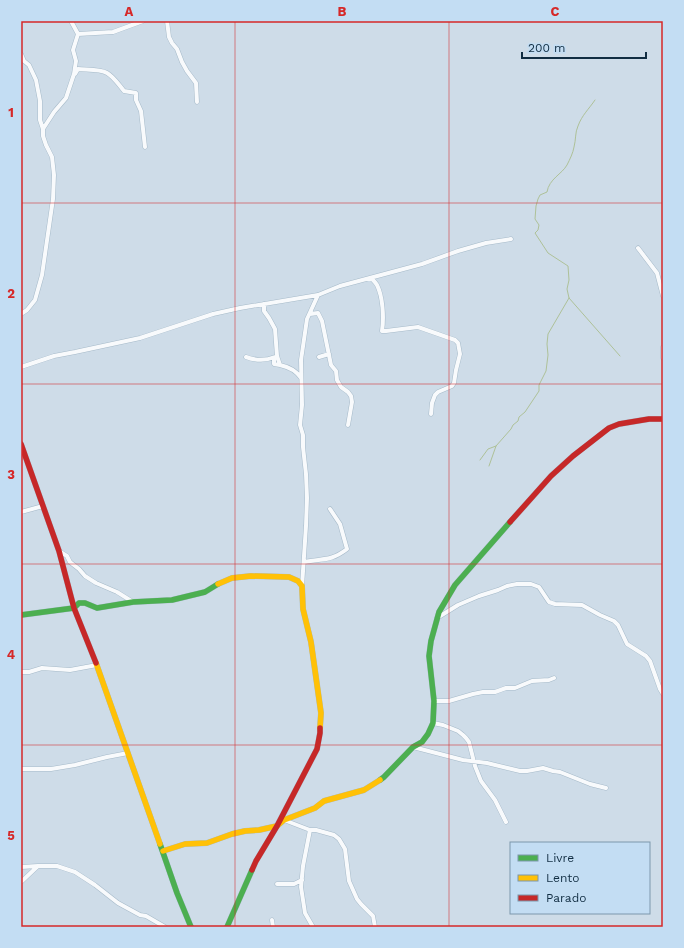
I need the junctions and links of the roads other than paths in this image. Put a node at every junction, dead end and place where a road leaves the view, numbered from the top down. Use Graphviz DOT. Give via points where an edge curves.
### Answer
graph roads {
  1 [pos="72,21"];
  2 [pos="143,21"];
  3 [pos="167,21"];
  4 [pos="78,34"];
  5 [pos="21,54"];
  6 [pos="74,74"];
  7 [pos="197,102"];
  8 [pos="43,129"];
  9 [pos="145,147"];
  10 [pos="511,239"];
  11 [pos="638,248"];
  12 [pos="371,278"];
  13 [pos="318,295"];
  14 [pos="663,296"];
  15 [pos="264,304"];
  16 [pos="313,304"];
  17 [pos="259,305"];
  18 [pos="264,311"];
  19 [pos="318,313"];
  20 [pos="21,314"];
  21 [pos="310,314"];
  22 [pos="663,347"];
  23 [pos="329,354"];
  24 [pos="275,357"];
  25 [pos="319,357"];
  26 [pos="246,358"];
  27 [pos="663,358"];
  28 [pos="21,367"];
  29 [pos="302,380"];
  30 [pos="431,414"];
  31 [pos="663,418"];
  32 [pos="348,425"];
  33 [pos="21,444"];
  34 [pos="43,506"];
  35 [pos="330,509"];
  36 [pos="21,512"];
  37 [pos="59,551"];
  38 [pos="304,562"];
  39 [pos="302,586"];
  40 [pos="133,602"];
  41 [pos="74,608"];
  42 [pos="21,615"];
  43 [pos="437,618"];
  44 [pos="98,665"];
  45 [pos="21,672"];
  46 [pos="554,678"];
  47 [pos="663,694"];
  48 [pos="434,701"];
  49 [pos="433,723"];
  50 [pos="413,747"];
  51 [pos="128,753"];
  52 [pos="473,761"];
  53 [pos="21,769"];
  54 [pos="606,788"];
  55 [pos="284,820"];
  56 [pos="506,822"];
  57 [pos="277,826"];
  58 [pos="310,830"];
  59 [pos="163,851"];
  60 [pos="38,866"];
  61 [pos="21,868"];
  62 [pos="302,880"];
  63 [pos="21,882"];
  64 [pos="277,884"];
  65 [pos="272,920"];
  66 [pos="165,927"];
  67 [pos="191,927"];
  68 [pos="227,927"];
  69 [pos="273,927"];
  70 [pos="313,927"];
  71 [pos="375,927"];
  1 -- 4 [label="street"];
  2 -- 4 [label="street" via="113,32"];
  3 -- 7 [label="street" via="169,37 196,83"];
  4 -- 6 [label="street" via="73,50 76,61"];
  5 -- 8 [label="street" via="36,80"];
  6 -- 8 [label="street" via="66,98"];
  6 -- 9 [label="street" via="78,69 101,71 107,73 124,92 136,93"];
  8 -- 20 [label="street" via="43,136 52,157 53,200 42,275 35,300"];
  10 -- 12 [label="street" via="486,243"];
  11 -- 14 [label="street" via="657,273"];
  12 -- 13 [label="street"];
  12 -- 30 [label="street" via="377,285 380,296 384,317 382,331 418,327 458,343 460,354 454,383 435,395"];
  13 -- 15 [label="street"];
  13 -- 16 [label="street"];
  15 -- 17 [label="street"];
  15 -- 18 [label="street"];
  16 -- 19 [label="street"];
  16 -- 21 [label="street"];
  17 -- 18 [label="street"];
  17 -- 28 [label="street" via="214,314 140,338 54,356"];
  18 -- 24 [label="street" via="274,329"];
  19 -- 21 [label="street"];
  19 -- 23 [label="street"];
  21 -- 29 [label="street" via="301,356"];
  22 -- 27 [label="street"];
  23 -- 25 [label="street"];
  23 -- 32 [label="street" via="338,383 351,396"];
  24 -- 26 [label="street" via="256,360"];
  24 -- 29 [label="street" via="274,364 295,370"];
  29 -- 38 [label="street" via="300,425 303,435 307,498"];
  31 -- 43 [label="street" via="619,424 605,431 573,456 530,498 455,585"];
  33 -- 34 [label="street"];
  34 -- 36 [label="street"];
  34 -- 37 [label="street"];
  35 -- 38 [label="street" via="340,524 346,549 328,559"];
  37 -- 40 [label="street" via="85,576"];
  37 -- 41 [label="street"];
  38 -- 39 [label="street"];
  39 -- 40 [label="street" via="289,577 251,576 232,578 205,592 170,600"];
  39 -- 57 [label="street" via="303,609 312,642 321,713 320,732 317,749"];
  40 -- 41 [label="street" via="97,608 79,603"];
  41 -- 42 [label="street"];
  41 -- 44 [label="street"];
  43 -- 47 [label="street" via="458,604 506,586 531,584 539,587 549,602 582,606 614,621 627,644 650,661"];
  43 -- 48 [label="street" via="430,641 429,656"];
  44 -- 45 [label="street" via="70,670 42,668"];
  44 -- 51 [label="street"];
  46 -- 48 [label="street" via="449,701"];
  48 -- 49 [label="street"];
  49 -- 50 [label="street" via="422,742"];
  49 -- 52 [label="street" via="463,735 469,742"];
  50 -- 52 [label="street"];
  50 -- 55 [label="street" via="384,777 364,790 324,801 315,808"];
  51 -- 53 [label="street" via="51,769"];
  51 -- 59 [label="street"];
  52 -- 54 [label="street" via="527,771 543,768"];
  52 -- 56 [label="street" via="481,781 495,800"];
  55 -- 57 [label="street"];
  55 -- 58 [label="street"];
  57 -- 59 [label="street" via="232,834 207,843 185,844"];
  57 -- 68 [label="street" via="256,861"];
  58 -- 62 [label="street"];
  58 -- 71 [label="street" via="334,835 339,839 344,849 349,881 357,899 374,916"];
  59 -- 67 [label="street"];
  60 -- 61 [label="street"];
  60 -- 63 [label="street"];
  60 -- 66 [label="street" via="57,866 75,872 118,903"];
  62 -- 64 [label="street" via="294,884"];
  62 -- 70 [label="street" via="305,913"];
  65 -- 69 [label="street"];
}
